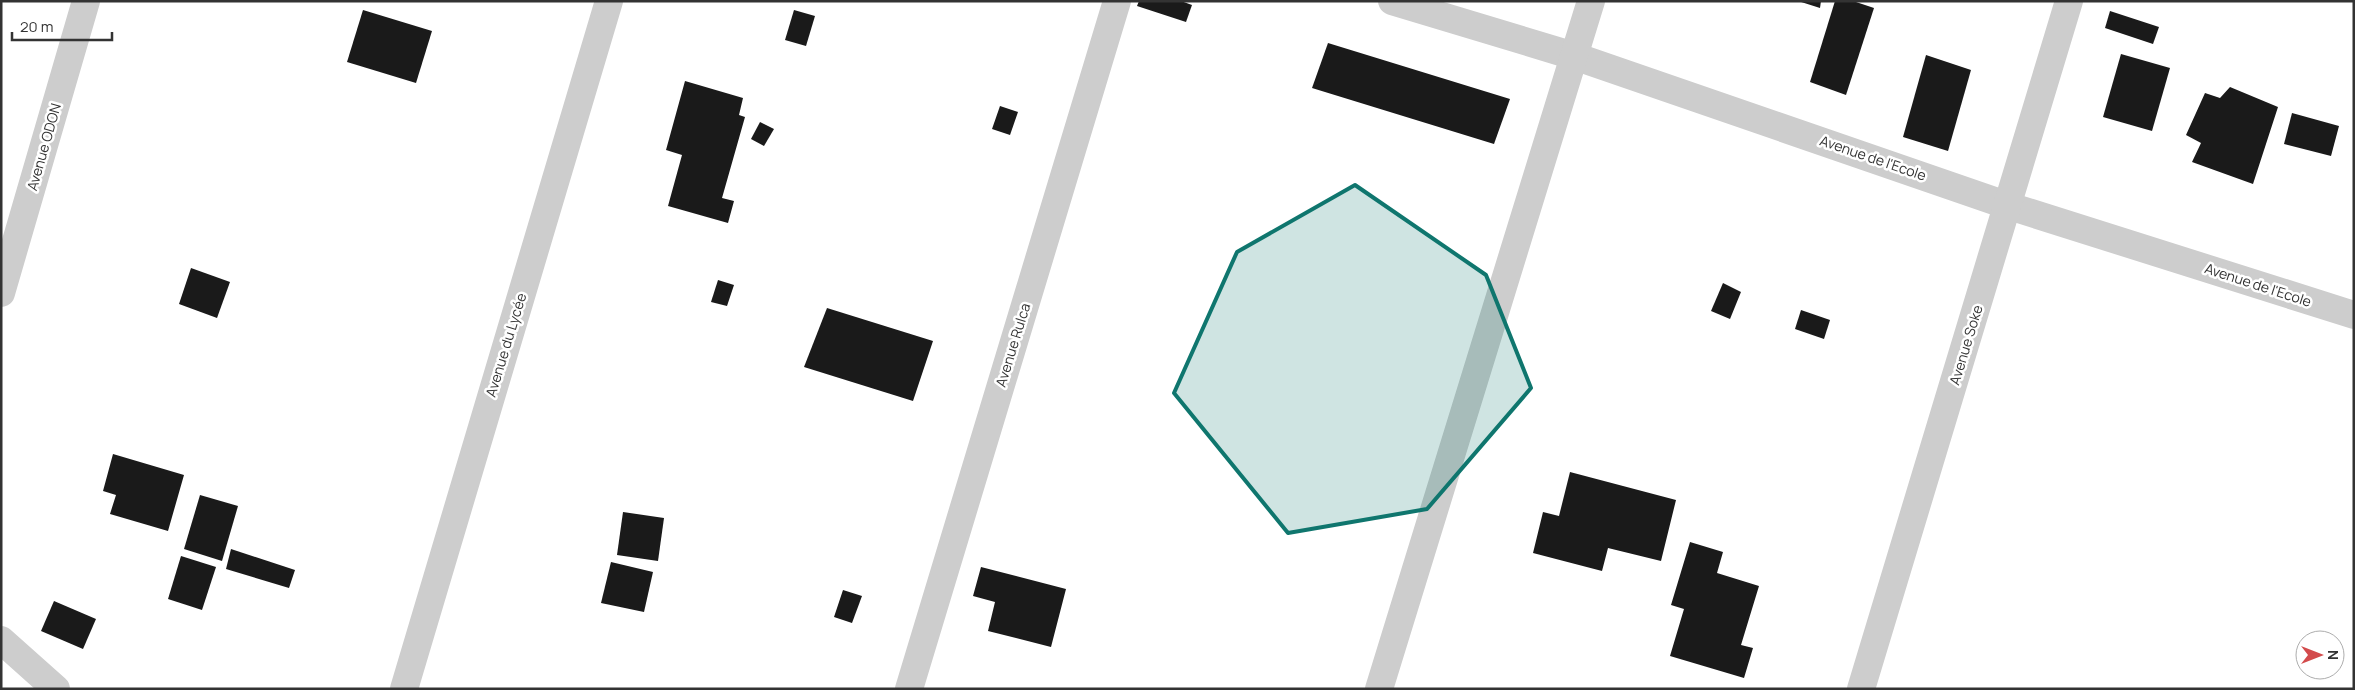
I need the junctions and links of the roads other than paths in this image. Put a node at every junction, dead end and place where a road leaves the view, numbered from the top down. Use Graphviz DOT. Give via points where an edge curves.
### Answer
graph roads {
  1 [pos="86,1"];
  2 [pos="609,1"];
  3 [pos="1117,1"];
  4 [pos="1392,1"];
  5 [pos="1591,1"];
  6 [pos="2069,1"];
  7 [pos="1574,56"];
  8 [pos="2009,206"];
  9 [pos="1,294"];
  10 [pos="2354,315"];
  11 [pos="1,640"];
  12 [pos="56,689"];
  13 [pos="404,689"];
  14 [pos="909,689"];
  15 [pos="1379,689"];
  16 [pos="1861,689"];
  1 -- 9 [label="street, Avenue ODON"];
  2 -- 13 [label="street, Avenue du Lycée"];
  3 -- 14 [label="street, Avenue Rulca"];
  4 -- 7 [label="street, Avenue de l'Ecole"];
  5 -- 7 [label="street"];
  6 -- 8 [label="street, Avenue Soke"];
  7 -- 8 [label="street, Avenue de l'Ecole"];
  7 -- 15 [label="street"];
  8 -- 10 [label="street, Avenue de l'Ecole"];
  8 -- 16 [label="street, Avenue Soke"];
  11 -- 12 [label="street"];
}
